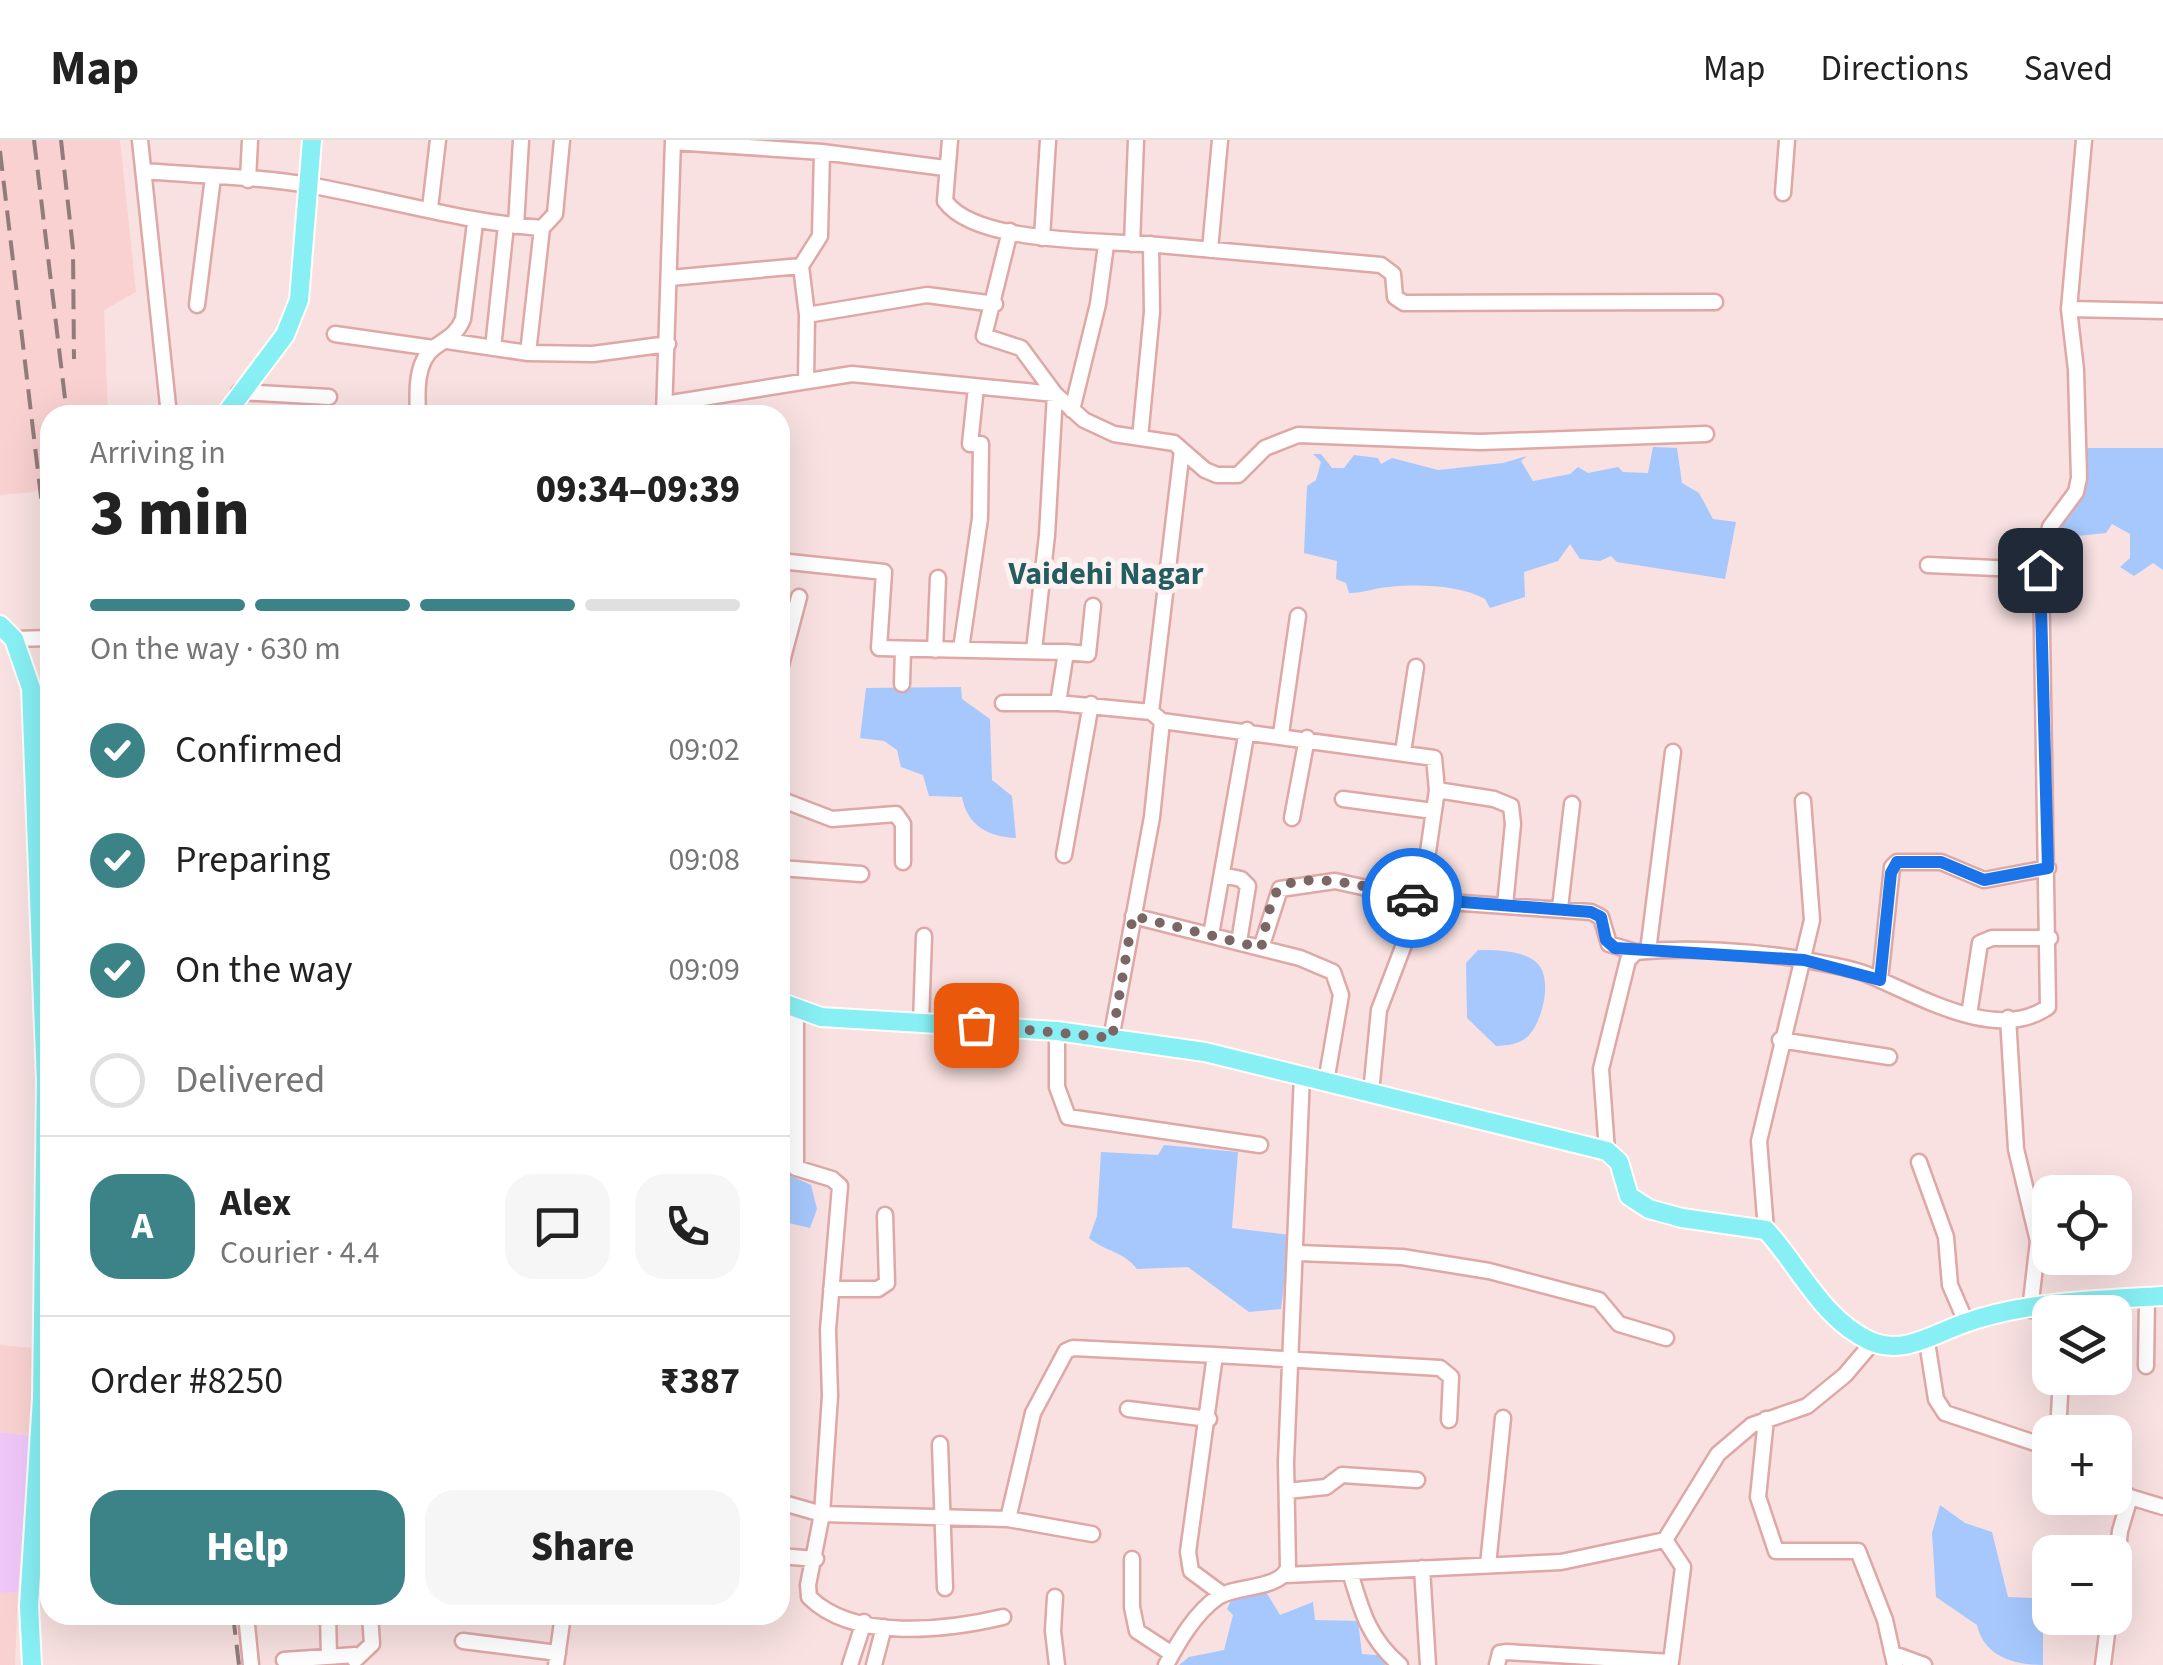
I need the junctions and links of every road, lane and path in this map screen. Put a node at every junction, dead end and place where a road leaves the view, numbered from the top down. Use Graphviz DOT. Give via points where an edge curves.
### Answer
graph roads {
  1 [pos="140,140"];
  2 [pos="250,140"];
  3 [pos="312,140"];
  4 [pos="438,140"];
  5 [pos="521,140"];
  6 [pos="562,140"];
  7 [pos="950,140"];
  8 [pos="1048,140"];
  9 [pos="1136,140"];
  10 [pos="1220,140"];
  11 [pos="1787,140"];
  12 [pos="2084,140"];
  13 [pos="673,141"];
  14 [pos="822,152"];
  15 [pos="944,168"];
  16 [pos="144,171"];
  17 [pos="213,177"];
  18 [pos="248,180"];
  19 [pos="308,185"];
  20 [pos="1783,193"];
  21 [pos="430,208"];
  22 [pos="475,223"];
  23 [pos="511,225"];
  24 [pos="542,228"];
  25 [pos="1010,232"];
  26 [pos="1042,238"];
  27 [pos="1132,244"];
  28 [pos="1150,244"];
  29 [pos="1106,245"];
  30 [pos="1210,250"];
  31 [pos="801,266"];
  32 [pos="670,278"];
  33 [pos="1715,302"];
  34 [pos="197,304"];
  35 [pos="995,304"];
  36 [pos="2069,309"];
  37 [pos="2163,311"];
  38 [pos="806,316"];
  39 [pos="336,334"];
  40 [pos="668,344"];
  41 [pos="440,345"];
  42 [pos="493,348"];
  43 [pos="528,353"];
  44 [pos="806,381"];
  45 [pos="976,387"];
  46 [pos="239,392"];
  47 [pos="1055,394"];
  48 [pos="328,397"];
  49 [pos="168,405"];
  50 [pos="231,405"];
  51 [pos="419,405"];
  52 [pos="665,405"];
  53 [pos="689,405"];
  54 [pos="1072,410"];
  55 [pos="1706,434"];
  56 [pos="1140,438"];
  57 [pos="1182,450"];
  58 [pos="790,562"];
  59 [pos="1928,565"];
  60 [pos="2040,570"];
  61 [pos="938,578"];
  62 [pos="799,598"];
  63 [pos="1093,606"];
  64 [pos="1298,616"];
  65 [pos="0,625"];
  66 [pos="790,632"];
  67 [pos="40,638"];
  68 [pos="14,639"];
  69 [pos="903,649"];
  70 [pos="935,650"];
  71 [pos="962,650"];
  72 [pos="1034,650"];
  73 [pos="1066,652"];
  74 [pos="1416,668"];
  75 [pos="902,684"];
  76 [pos="1004,703"];
  77 [pos="1058,703"];
  78 [pos="1092,704"];
  79 [pos="1156,717"];
  80 [pos="1247,730"];
  81 [pos="1281,734"];
  82 [pos="1307,738"];
  83 [pos="1403,752"];
  84 [pos="1673,752"];
  85 [pos="1437,790"];
  86 [pos="1343,799"];
  87 [pos="1803,801"];
  88 [pos="790,804"];
  89 [pos="1572,804"];
  90 [pos="1433,811"];
  91 [pos="1292,818"];
  92 [pos="1064,855"];
  93 [pos="902,862"];
  94 [pos="2048,868"];
  95 [pos="790,869"];
  96 [pos="861,874"];
  97 [pos="1222,875"];
  98 [pos="1421,900"];
  99 [pos="1505,905"];
  100 [pos="1560,908"];
  101 [pos="40,913"];
  102 [pos="1133,916"];
  103 [pos="924,936"];
  104 [pos="1211,936"];
  105 [pos="2050,938"];
  106 [pos="1238,942"];
  107 [pos="1261,948"];
  108 [pos="1642,951"];
  109 [pos="1804,960"];
  110 [pos="1880,980"];
  111 [pos="790,1007"];
  112 [pos="1968,1015"];
  113 [pos="2008,1018"];
  114 [pos="921,1023"];
  115 [pos="1058,1031"];
  116 [pos="1112,1038"];
  117 [pos="1780,1040"];
  118 [pos="790,1047"];
  119 [pos="1889,1056"];
  120 [pos="1302,1075"];
  121 [pos="1326,1082"];
  122 [pos="1372,1093"];
  123 [pos="1260,1145"];
  124 [pos="1606,1151"];
  125 [pos="1919,1162"];
  126 [pos="885,1214"];
  127 [pos="1766,1230"];
  128 [pos="1298,1253"];
  129 [pos="832,1289"];
  130 [pos="2155,1296"];
  131 [pos="2030,1310"];
  132 [pos="1966,1322"];
  133 [pos="1666,1338"];
  134 [pos="1873,1342"];
  135 [pos="1927,1342"];
  136 [pos="1215,1355"];
  137 [pos="1292,1358"];
  138 [pos="2146,1366"];
  139 [pos="1128,1409"];
  140 [pos="1209,1418"];
  141 [pos="1503,1418"];
  142 [pos="1766,1419"];
  143 [pos="1449,1420"];
  144 [pos="40,1428"];
  145 [pos="2032,1442"];
  146 [pos="940,1444"];
  147 [pos="1417,1480"];
  148 [pos="1286,1491"];
  149 [pos="2132,1497"];
  150 [pos="790,1505"];
  151 [pos="2163,1507"];
  152 [pos="822,1514"];
  153 [pos="946,1516"];
  154 [pos="1008,1519"];
  155 [pos="1092,1534"];
  156 [pos="1664,1540"];
  157 [pos="790,1557"];
  158 [pos="1132,1559"];
  159 [pos="816,1560"];
  160 [pos="1488,1565"];
  161 [pos="1422,1568"];
  162 [pos="1350,1572"];
  163 [pos="1286,1575"];
  164 [pos="945,1588"];
  165 [pos="1222,1594"];
  166 [pos="1056,1597"];
  167 [pos="1003,1617"];
  168 [pos="864,1622"];
  169 [pos="247,1625"];
  170 [pos="328,1625"];
  171 [pos="371,1625"];
  172 [pos="562,1625"];
  173 [pos="884,1627"];
  174 [pos="2106,1635"];
  175 [pos="464,1641"];
  176 [pos="329,1657"];
  177 [pos="557,1659"];
  178 [pos="1895,1659"];
  179 [pos="284,1660"];
  180 [pos="355,1660"];
  181 [pos="1169,1660"];
  182 [pos="1600,1662"];
  183 [pos="1658,1664"];
  184 [pos="32,1665"];
  185 [pos="251,1665"];
  186 [pos="850,1665"];
  187 [pos="874,1665"];
  188 [pos="1057,1665"];
  189 [pos="1400,1665"];
  190 [pos="1428,1665"];
  191 [pos="1498,1665"];
  192 [pos="1924,1665"];
  193 [pos="2103,1665"];
  1 -- 16 [label="street"];
  2 -- 18 [label="street"];
  3 -- 19 [label="main road"];
  4 -- 21 [label="street"];
  5 -- 23 [label="street"];
  6 -- 24 [label="street" via="555,214"];
  7 -- 15 [label="street"];
  8 -- 26 [label="street"];
  9 -- 27 [label="street"];
  10 -- 30 [label="street"];
  11 -- 20 [label="street"];
  12 -- 36 [label="street"];
  13 -- 14 [label="street"];
  13 -- 32 [label="street"];
  14 -- 15 [label="street"];
  14 -- 31 [label="street" via="820,236"];
  15 -- 25 [label="street" via="944,201 953,213"];
  16 -- 17 [label="street"];
  16 -- 49 [label="street"];
  17 -- 18 [label="street"];
  17 -- 34 [label="street"];
  18 -- 19 [label="street"];
  19 -- 21 [label="street"];
  19 -- 46 [label="main road" via="292,321"];
  21 -- 22 [label="street"];
  22 -- 23 [label="street"];
  22 -- 41 [label="street" via="464,319"];
  23 -- 24 [label="street"];
  23 -- 42 [label="street"];
  24 -- 43 [label="street"];
  25 -- 26 [label="street"];
  25 -- 35 [label="street"];
  26 -- 29 [label="street"];
  27 -- 28 [label="street"];
  27 -- 29 [label="street"];
  28 -- 30 [label="street"];
  28 -- 56 [label="street" via="1152,312"];
  29 -- 54 [label="street"];
  30 -- 33 [label="street" via="1382,265 1393,274 1395,298 1404,303"];
  31 -- 32 [label="street"];
  31 -- 38 [label="street"];
  32 -- 40 [label="street"];
  35 -- 38 [label="street" via="928,295"];
  35 -- 47 [label="street" via="984,336 1021,348"];
  36 -- 37 [label="street"];
  36 -- 60 [label="street" via="2078,478 2044,540"];
  38 -- 44 [label="street"];
  39 -- 41 [label="street"];
  40 -- 43 [label="street" via="593,354"];
  40 -- 52 [label="street"];
  41 -- 42 [label="street"];
  41 -- 51 [label="street" via="421,370"];
  42 -- 43 [label="street"];
  44 -- 45 [label="street" via="852,374"];
  44 -- 53 [label="street"];
  45 -- 47 [label="street"];
  45 -- 71 [label="street" via="970,444 982,444 980,518"];
  46 -- 48 [label="street"];
  46 -- 50 [label="main road"];
  47 -- 54 [label="street"];
  47 -- 72 [label="street"];
  54 -- 56 [label="street" via="1098,428"];
  55 -- 57 [label="street" via="1480,442 1298,436 1265,448 1229,477 1205,470"];
  56 -- 57 [label="street"];
  57 -- 79 [label="street"];
  58 -- 69 [label="street" via="884,572 879,648"];
  59 -- 60 [label="street"];
  60 -- 94 [label="street"];
  61 -- 70 [label="street"];
  62 -- 66 [label="street"];
  63 -- 73 [label="street" via="1088,654"];
  64 -- 81 [label="street"];
  65 -- 68 [label="main road"];
  67 -- 68 [label="street"];
  68 -- 101 [label="main road" via="31,688"];
  69 -- 70 [label="street"];
  69 -- 75 [label="street"];
  70 -- 71 [label="street"];
  71 -- 72 [label="street"];
  72 -- 73 [label="street"];
  73 -- 77 [label="street"];
  74 -- 83 [label="street"];
  76 -- 77 [label="street"];
  77 -- 78 [label="street"];
  78 -- 79 [label="street"];
  78 -- 92 [label="street"];
  79 -- 80 [label="street"];
  79 -- 102 [label="street" via="1152,816"];
  80 -- 81 [label="street"];
  80 -- 97 [label="street"];
  81 -- 82 [label="street"];
  82 -- 83 [label="street"];
  82 -- 91 [label="street"];
  83 -- 85 [label="street" via="1434,758"];
  84 -- 108 [label="street"];
  85 -- 90 [label="street"];
  85 -- 99 [label="street" via="1511,806"];
  86 -- 90 [label="street"];
  87 -- 109 [label="street" via="1812,920"];
  88 -- 93 [label="street" via="832,819 896,814 903,824"];
  89 -- 100 [label="street"];
  90 -- 98 [label="street"];
  94 -- 105 [label="street"];
  94 -- 110 [label="street" via="1984,880 1941,862 1897,862"];
  95 -- 96 [label="street"];
  97 -- 104 [label="street"];
  97 -- 106 [label="street" via="1248,886"];
  98 -- 99 [label="street"];
  98 -- 107 [label="street" via="1345,882 1285,886 1276,892"];
  98 -- 122 [label="street" via="1379,1010"];
  99 -- 100 [label="street"];
  100 -- 108 [label="street" via="1598,913 1609,944"];
  102 -- 104 [label="street"];
  102 -- 116 [label="street"];
  103 -- 114 [label="street"];
  104 -- 106 [label="street"];
  105 -- 112 [label="street" via="1980,943"];
  105 -- 113 [label="street" via="2048,1007"];
  106 -- 107 [label="street"];
  107 -- 121 [label="street" via="1323,966 1339,979"];
  108 -- 109 [label="street"];
  108 -- 124 [label="street" via="1628,960 1602,1069"];
  109 -- 110 [label="street"];
  109 -- 117 [label="street"];
  110 -- 112 [label="street" via="1936,1008"];
  111 -- 114 [label="main road"];
  112 -- 113 [label="street"];
  113 -- 131 [label="street" via="2016,1149 2038,1241"];
  114 -- 115 [label="main road"];
  115 -- 116 [label="main road"];
  115 -- 123 [label="street" via="1057,1087 1068,1117"];
  116 -- 120 [label="main road"];
  117 -- 119 [label="street"];
  117 -- 127 [label="street" via="1758,1152"];
  118 -- 129 [label="street" via="796,1168 840,1186"];
  120 -- 121 [label="main road"];
  120 -- 128 [label="street"];
  121 -- 122 [label="main road"];
  122 -- 124 [label="main road"];
  124 -- 127 [label="main road" via="1619,1162 1629,1196 1649,1209"];
  125 -- 132 [label="street"];
  126 -- 129 [label="street" via="887,1283 869,1290"];
  127 -- 134 [label="main road" via="1826,1308"];
  128 -- 133 [label="street" via="1402,1257 1489,1271 1599,1300 1618,1324"];
  128 -- 137 [label="street"];
  129 -- 152 [label="street"];
  130 -- 138 [label="street"];
  131 -- 132 [label="main road"];
  132 -- 135 [label="main road"];
  134 -- 135 [label="main road"];
  134 -- 142 [label="street" via="1807,1406"];
  135 -- 145 [label="street" via="1936,1399 1945,1413"];
  136 -- 137 [label="street"];
  136 -- 140 [label="street"];
  136 -- 154 [label="street" via="1066,1352 1033,1413"];
  137 -- 143 [label="street" via="1440,1368 1451,1377"];
  137 -- 148 [label="street"];
  139 -- 140 [label="street"];
  140 -- 165 [label="street" via="1189,1565"];
  141 -- 160 [label="street"];
  142 -- 156 [label="street" via="1718,1454"];
  142 -- 178 [label="street" via="1758,1497 1776,1550 1858,1551"];
  144 -- 184 [label="main road" via="28,1606"];
  146 -- 153 [label="street"];
  147 -- 148 [label="street" via="1342,1475 1326,1487"];
  148 -- 163 [label="street"];
  149 -- 151 [label="street"];
  150 -- 152 [label="street"];
  152 -- 153 [label="street"];
  152 -- 159 [label="street"];
  153 -- 154 [label="street"];
  153 -- 164 [label="street"];
  154 -- 155 [label="street"];
  156 -- 160 [label="street" via="1561,1562"];
  156 -- 183 [label="street" via="1683,1566 1674,1658"];
  157 -- 159 [label="street"];
  158 -- 181 [label="street" via="1137,1631"];
  159 -- 168 [label="street" via="809,1598"];
  160 -- 161 [label="street"];
  161 -- 162 [label="street"];
  161 -- 190 [label="street"];
  162 -- 163 [label="street"];
  162 -- 189 [label="street" via="1370,1632"];
  163 -- 165 [label="street"];
  165 -- 181 [label="street" via="1180,1638"];
  166 -- 188 [label="street"];
  167 -- 173 [label="street" via="949,1630"];
  168 -- 173 [label="street"];
  168 -- 186 [label="street"];
  169 -- 185 [label="street"];
  170 -- 176 [label="street"];
  171 -- 180 [label="street" via="372,1644"];
  172 -- 177 [label="street"];
  173 -- 187 [label="street"];
  174 -- 193 [label="street"];
  175 -- 177 [label="street"];
  176 -- 179 [label="street"];
  176 -- 180 [label="street"];
  178 -- 192 [label="street"];
  182 -- 183 [label="street"];
  182 -- 191 [label="street" via="1508,1652 1500,1653"];
}
